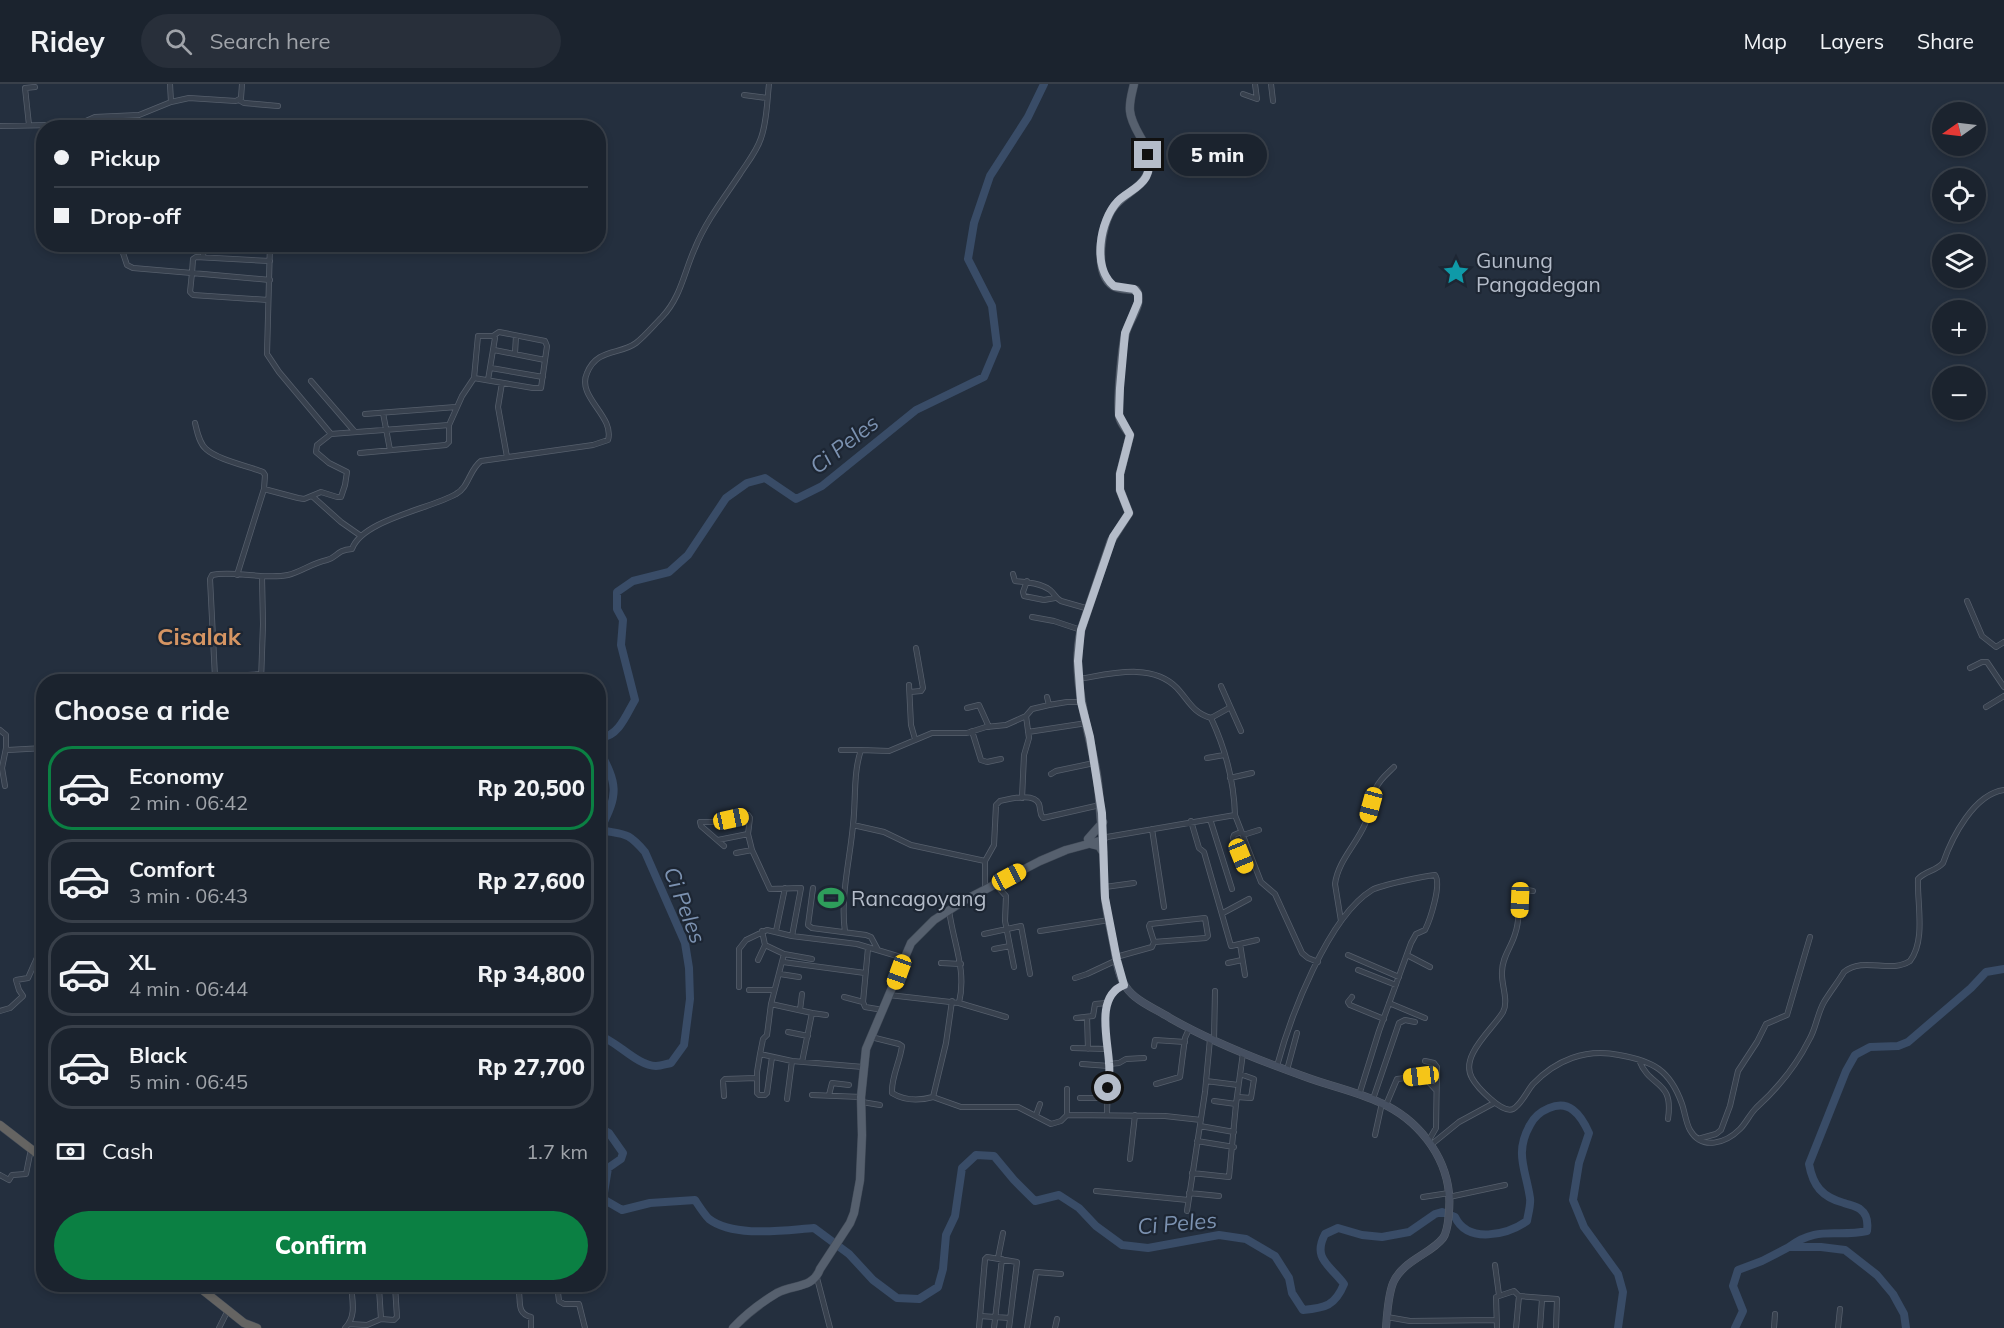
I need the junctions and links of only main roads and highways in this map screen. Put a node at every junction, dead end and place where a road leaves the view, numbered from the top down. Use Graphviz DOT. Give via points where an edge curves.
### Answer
graph roads {
  1 [pos="1134,84"];
  2 [pos="1102,822"];
  3 [pos="1104,837"];
  4 [pos="1088,841"];
  5 [pos="1104,852"];
  6 [pos="0,1125"];
  7 [pos="36,1153"];
  8 [pos="205,1292"];
  9 [pos="257,1328"];
  10 [pos="733,1328"];
  11 [pos="1386,1328"];
  1 -- 2 [label="main road" via="1130,113 1147,151 1148,173 1110,212 1101,248 1103,269 1111,284 1136,290 1138,294 1125,338 1119,400 1120,419 1130,435 1120,474 1120,490 1129,513 1113,537 1078,645 1081,702"];
  2 -- 3 [label="main road"];
  2 -- 4 [label="main road"];
  3 -- 4 [label="main road"];
  3 -- 5 [label="main road"];
  4 -- 5 [label="main road"];
  4 -- 10 [label="main road" via="995,884 934,920 914,939 866,1049 860,1180 850,1223 819,1274 808,1284 776,1294"];
  5 -- 11 [label="main road" via="1108,920 1116,958 1124,985 1139,999 1212,1040 1384,1104 1430,1142 1443,1168 1449,1198 1447,1225 1443,1238 1406,1266 1393,1283"];
  6 -- 7 [label="highway"];
  8 -- 9 [label="highway" via="244,1323"];
}
